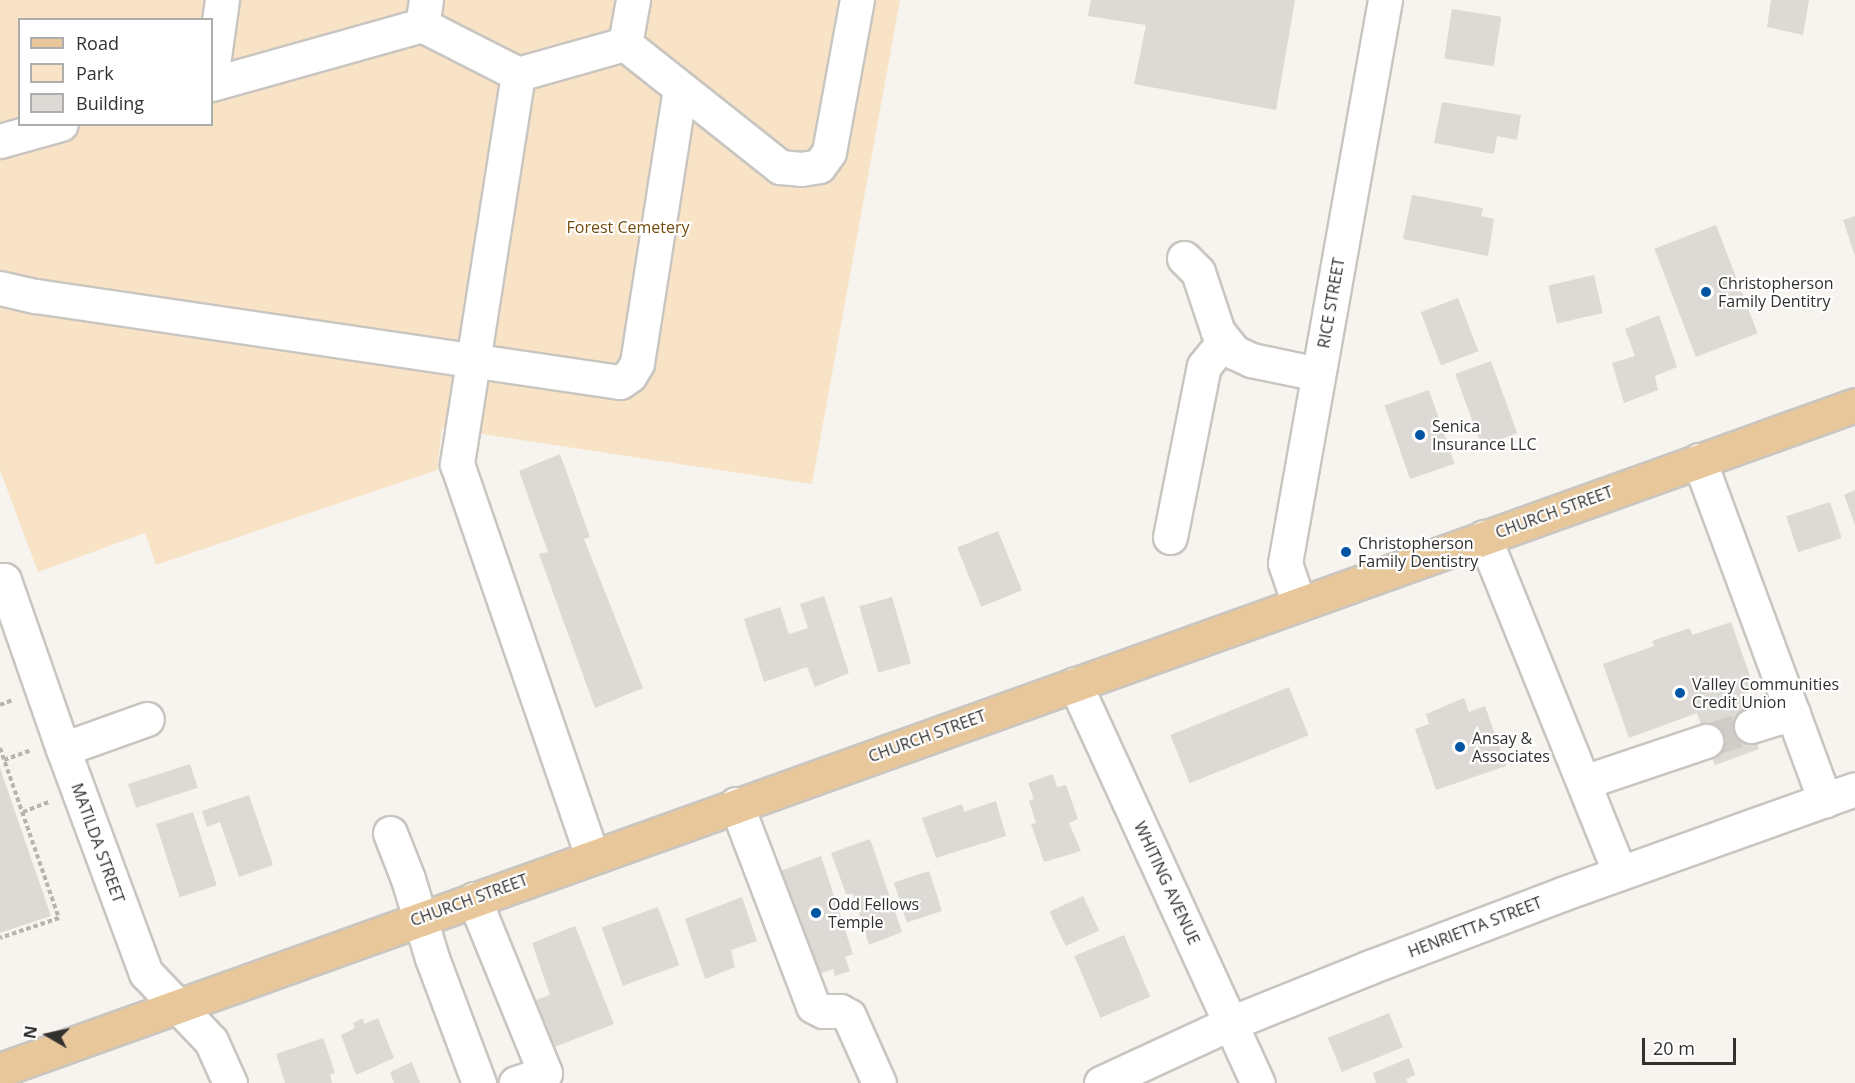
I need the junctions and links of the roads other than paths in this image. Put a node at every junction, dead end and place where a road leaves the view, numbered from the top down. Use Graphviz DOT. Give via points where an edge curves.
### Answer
graph roads {
  1 [pos="222,0"];
  2 [pos="633,0"];
  3 [pos="857,0"];
  4 [pos="1385,0"];
  5 [pos="424,12"];
  6 [pos="625,44"];
  7 [pos="213,64"];
  8 [pos="518,74"];
  9 [pos="213,84"];
  10 [pos="680,88"];
  11 [pos="53,126"];
  12 [pos="0,141"];
  13 [pos="1184,258"];
  14 [pos="0,288"];
  15 [pos="1224,341"];
  16 [pos="472,359"];
  17 [pos="1318,374"];
  18 [pos="1855,405"];
  19 [pos="1699,460"];
  20 [pos="1170,537"];
  21 [pos="1484,537"];
  22 [pos="2,581"];
  23 [pos="1299,604"];
  24 [pos="1076,684"];
  25 [pos="1793,713"];
  26 [pos="147,719"];
  27 [pos="1751,726"];
  28 [pos="1707,741"];
  29 [pos="47,750"];
  30 [pos="1584,782"];
  31 [pos="1840,795"];
  32 [pos="736,804"];
  33 [pos="390,833"];
  34 [pos="592,856"];
  35 [pos="1620,873"];
  36 [pos="474,899"];
  37 [pos="418,918"];
  38 [pos="178,1006"];
  39 [pos="1232,1023"];
  40 [pos="0,1070"];
  41 [pos="230,1083"];
  42 [pos="479,1083"];
  43 [pos="516,1083"];
  44 [pos="879,1083"];
  45 [pos="1101,1083"];
  46 [pos="1258,1083"];
  1 -- 7 [label="street"];
  2 -- 6 [label="street"];
  3 -- 10 [label="street" via="829,152 819,166 780,167"];
  4 -- 17 [label="street, RICE STREET"];
  5 -- 8 [label="street"];
  5 -- 9 [label="street"];
  6 -- 8 [label="street"];
  6 -- 10 [label="street"];
  8 -- 16 [label="street"];
  10 -- 16 [label="street" via="637,363 630,375 620,382 606,381"];
  11 -- 12 [label="street"];
  13 -- 15 [label="street" via="1198,272"];
  14 -- 16 [label="street"];
  15 -- 17 [label="street" via="1234,352 1251,360"];
  15 -- 20 [label="street" via="1204,366"];
  16 -- 34 [label="street" via="457,464"];
  17 -- 23 [label="street, RICE STREET" via="1285,563"];
  18 -- 19 [label="main road, CHURCH STREET"];
  19 -- 21 [label="main road, CHURCH STREET"];
  19 -- 25 [label="street"];
  21 -- 23 [label="main road, CHURCH STREET"];
  21 -- 30 [label="street"];
  22 -- 29 [label="street, MATILDA STREET"];
  23 -- 24 [label="main road, CHURCH STREET"];
  24 -- 32 [label="main road, CHURCH STREET"];
  24 -- 39 [label="street, WHITING AVENUE"];
  25 -- 27 [label="street"];
  25 -- 31 [label="street"];
  26 -- 29 [label="street"];
  28 -- 30 [label="street"];
  29 -- 38 [label="street, MATILDA STREET" via="146,973"];
  30 -- 35 [label="street"];
  31 -- 35 [label="street, HENRIETTA STREET"];
  32 -- 34 [label="main road, CHURCH STREET"];
  32 -- 44 [label="street" via="813,1006 849,1016"];
  33 -- 37 [label="street"];
  34 -- 36 [label="main road, CHURCH STREET"];
  35 -- 39 [label="street, HENRIETTA STREET"];
  36 -- 37 [label="main road, CHURCH STREET"];
  36 -- 43 [label="street" via="545,1072"];
  37 -- 38 [label="main road, CHURCH STREET"];
  37 -- 42 [label="street"];
  38 -- 40 [label="main road, CHURCH STREET"];
  38 -- 41 [label="street, MATILDA STREET" via="211,1041"];
  39 -- 45 [label="street, HENRIETTA STREET"];
  39 -- 46 [label="street, WHITING AVENUE"];
}
